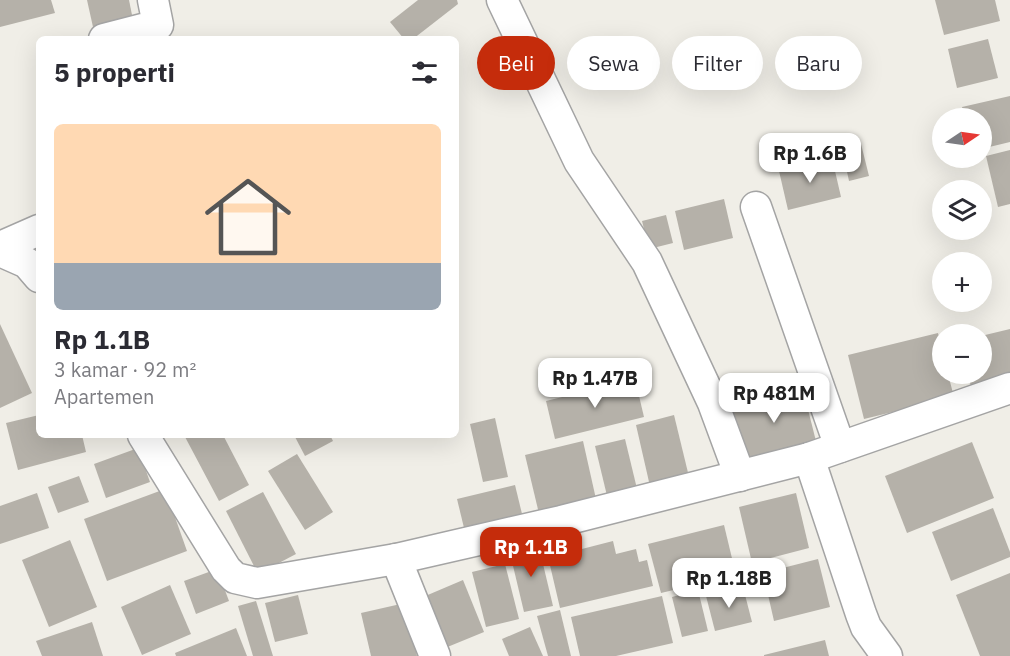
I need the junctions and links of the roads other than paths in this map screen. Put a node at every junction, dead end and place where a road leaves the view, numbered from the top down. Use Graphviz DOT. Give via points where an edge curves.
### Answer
graph roads {
  1 [pos="153,0"];
  2 [pos="502,0"];
  3 [pos="116,36"];
  4 [pos="756,207"];
  5 [pos="36,231"];
  6 [pos="0,249"];
  7 [pos="36,274"];
  8 [pos="1010,387"];
  9 [pos="145,438"];
  10 [pos="840,447"];
  11 [pos="809,458"];
  12 [pos="740,476"];
  13 [pos="396,559"];
  14 [pos="435,656"];
  15 [pos="887,656"];
  1 -- 3 [label="street" via="158,25"];
  2 -- 12 [label="street" via="579,161 647,262 713,403"];
  4 -- 10 [label="street"];
  5 -- 6 [label="street"];
  6 -- 7 [label="street" via="27,264"];
  8 -- 10 [label="street"];
  9 -- 13 [label="street" via="235,578 256,583"];
  10 -- 11 [label="street"];
  11 -- 12 [label="street"];
  11 -- 15 [label="street" via="861,614"];
  12 -- 13 [label="street"];
  13 -- 14 [label="street"];
}
